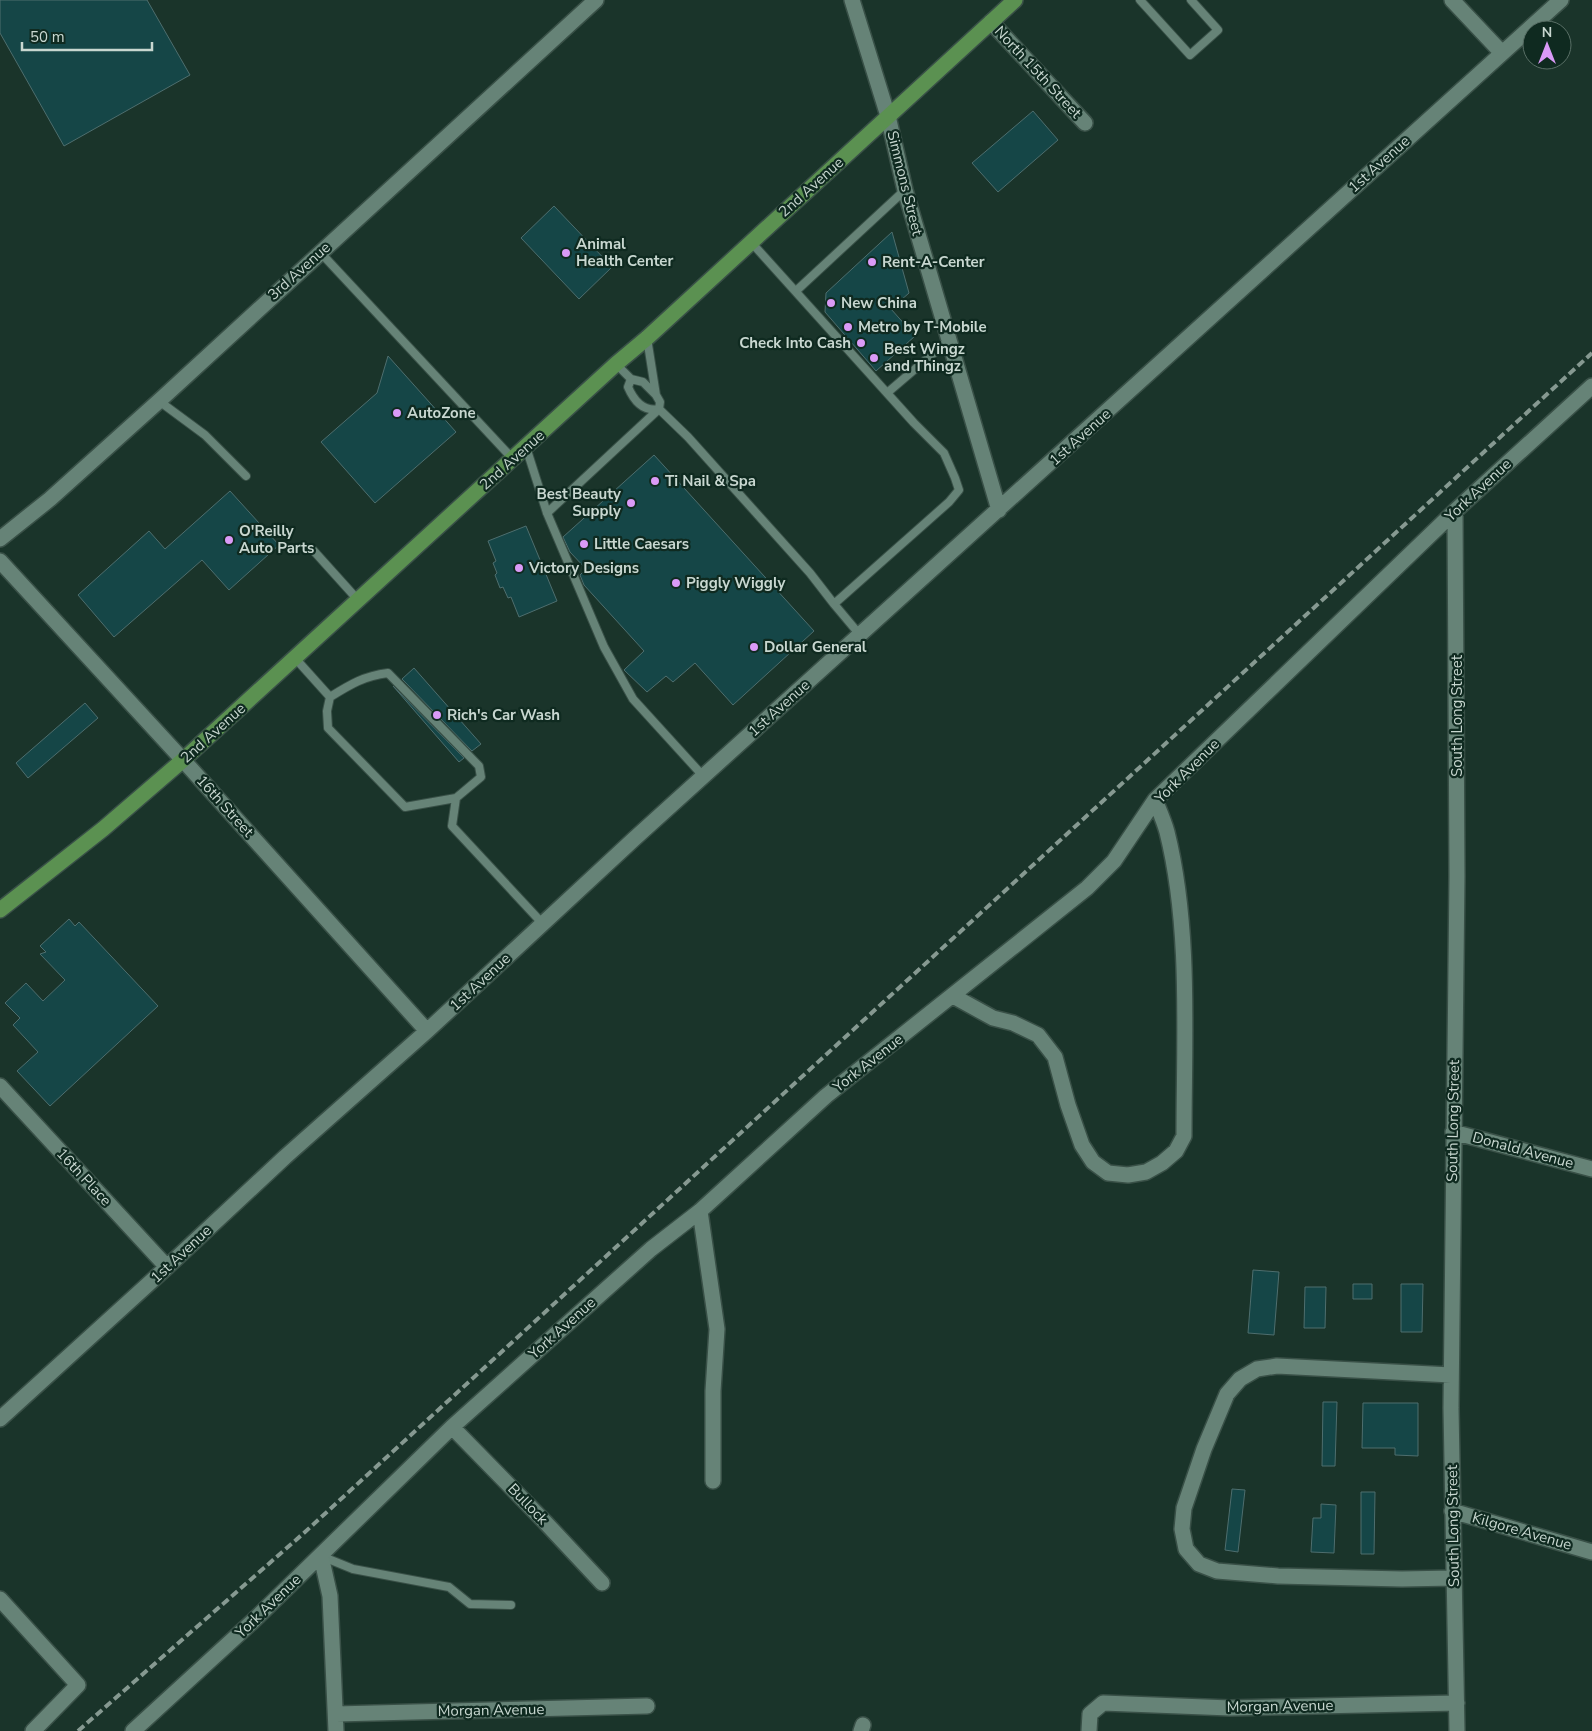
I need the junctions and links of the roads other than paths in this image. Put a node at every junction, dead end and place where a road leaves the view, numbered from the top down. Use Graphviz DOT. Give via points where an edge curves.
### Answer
graph roads {
  1 [pos="596,0"];
  2 [pos="852,0"];
  3 [pos="1015,0"];
  4 [pos="1140,0"];
  5 [pos="1191,0"];
  6 [pos="1452,0"];
  7 [pos="1561,0"];
  8 [pos="991,22"];
  9 [pos="1502,52"];
  10 [pos="888,116"];
  11 [pos="1086,123"];
  12 [pos="905,190"];
  13 [pos="751,242"];
  14 [pos="320,252"];
  15 [pos="796,291"];
  16 [pos="647,338"];
  17 [pos="949,340"];
  18 [pos="616,364"];
  19 [pos="631,379"];
  20 [pos="1592,386"];
  21 [pos="887,393"];
  22 [pos="656,395"];
  23 [pos="159,400"];
  24 [pos="659,409"];
  25 [pos="526,447"];
  26 [pos="513,459"];
  27 [pos="246,476"];
  28 [pos="999,510"];
  29 [pos="1455,510"];
  30 [pos="547,513"];
  31 [pos="0,539"];
  32 [pos="313,550"];
  33 [pos="0,562"];
  34 [pos="358,600"];
  35 [pos="834,604"];
  36 [pos="860,635"];
  37 [pos="295,658"];
  38 [pos="330,697"];
  39 [pos="183,760"];
  40 [pos="704,777"];
  41 [pos="456,798"];
  42 [pos="1155,800"];
  43 [pos="0,910"];
  44 [pos="543,924"];
  45 [pos="953,996"];
  46 [pos="427,1031"];
  47 [pos="0,1086"];
  48 [pos="1453,1132"];
  49 [pos="1592,1169"];
  50 [pos="700,1211"];
  51 [pos="167,1267"];
  52 [pos="1452,1375"];
  53 [pos="0,1419"];
  54 [pos="452,1427"];
  55 [pos="713,1481"];
  56 [pos="1452,1511"];
  57 [pos="1592,1552"];
  58 [pos="321,1556"];
  59 [pos="1454,1578"];
  60 [pos="602,1583"];
  61 [pos="0,1599"];
  62 [pos="511,1605"];
  63 [pos="1457,1704"];
  64 [pos="647,1706"];
  65 [pos="336,1714"];
  66 [pos="33,1731"];
  67 [pos="133,1731"];
  68 [pos="336,1731"];
  69 [pos="1089,1731"];
  70 [pos="1457,1731"];
  1 -- 14 [label="street, 3rd Avenue"];
  2 -- 10 [label="street, Simmons Street"];
  3 -- 8 [label="main road, 2nd Avenue"];
  4 -- 5 [label="lane" via="1190,55 1218,30"];
  6 -- 9 [label="street"];
  7 -- 9 [label="street, 1st Avenue"];
  8 -- 10 [label="main road, 2nd Avenue"];
  8 -- 11 [label="street, North 15th Street"];
  9 -- 28 [label="street, 1st Avenue"];
  10 -- 12 [label="street, Simmons Street"];
  10 -- 13 [label="main road, 2nd Avenue"];
  12 -- 15 [label="lane"];
  12 -- 17 [label="street, Simmons Street"];
  13 -- 15 [label="lane"];
  13 -- 16 [label="main road, 2nd Avenue"];
  14 -- 23 [label="street, 3rd Avenue"];
  14 -- 26 [label="lane"];
  15 -- 21 [label="lane"];
  16 -- 18 [label="main road, 2nd Avenue"];
  16 -- 22 [label="lane"];
  17 -- 21 [label="lane"];
  17 -- 28 [label="street, Simmons Street"];
  18 -- 19 [label="lane"];
  18 -- 25 [label="main road, 2nd Avenue"];
  19 -- 22 [label="lane" via="644,382"];
  19 -- 24 [label="lane" via="628,387 631,395 645,409"];
  20 -- 29 [label="street, York Avenue"];
  21 -- 35 [label="lane" via="944,453 959,490"];
  22 -- 24 [label="lane"];
  23 -- 27 [label="lane" via="205,435"];
  23 -- 31 [label="street, 3rd Avenue" via="50,499"];
  24 -- 30 [label="lane"];
  24 -- 35 [label="lane" via="688,437"];
  25 -- 26 [label="main road, 2nd Avenue"];
  25 -- 30 [label="lane"];
  26 -- 34 [label="main road, 2nd Avenue"];
  28 -- 36 [label="street, 1st Avenue"];
  29 -- 42 [label="street, York Avenue"];
  29 -- 48 [label="street, South Long Street" via="1457,876"];
  30 -- 40 [label="lane" via="604,647 633,699"];
  32 -- 34 [label="lane"];
  33 -- 39 [label="street, 16th Street"];
  34 -- 37 [label="main road, 2nd Avenue"];
  35 -- 36 [label="lane"];
  36 -- 40 [label="street, 1st Avenue"];
  37 -- 38 [label="lane"];
  37 -- 39 [label="main road, 2nd Avenue"];
  38 -- 41 [label="lane" via="328,728 404,807"];
  38 -- 41 [label="lane" via="369,676 388,673 479,766 482,777"];
  39 -- 43 [label="main road, 2nd Avenue" via="103,829"];
  39 -- 46 [label="street, 16th Street"];
  40 -- 44 [label="street, 1st Avenue"];
  41 -- 44 [label="lane" via="452,826"];
  42 -- 45 [label="street, York Avenue" via="1114,860 1087,888"];
  42 -- 45 [label="street" via="1167,831 1177,886 1183,954 1184,1136 1176,1151 1146,1172 1128,1175 1108,1173 1093,1162 1082,1145 1055,1058 1038,1035 1013,1022 993,1018"];
  44 -- 46 [label="street, 1st Avenue"];
  45 -- 50 [label="street, York Avenue" via="826,1096"];
  46 -- 51 [label="street, 1st Avenue" via="285,1156"];
  47 -- 51 [label="street, 16th Place"];
  48 -- 49 [label="street, Donald Avenue"];
  48 -- 52 [label="street, South Long Street"];
  50 -- 54 [label="street, York Avenue" via="651,1249"];
  50 -- 55 [label="street" via="717,1329"];
  51 -- 53 [label="street, 1st Avenue"];
  52 -- 56 [label="street, South Long Street"];
  52 -- 59 [label="street" via="1276,1366 1257,1369 1240,1379 1227,1394 1184,1508 1182,1529 1186,1549 1199,1564 1217,1571 1278,1576"];
  54 -- 58 [label="street, York Avenue"];
  54 -- 60 [label="street, Bullock"];
  56 -- 57 [label="street, Kilgore Avenue"];
  56 -- 59 [label="street, South Long Street"];
  58 -- 62 [label="lane" via="353,1569 450,1587 470,1604"];
  58 -- 65 [label="street" via="330,1596"];
  58 -- 67 [label="street, York Avenue"];
  59 -- 63 [label="street, South Long Street"];
  61 -- 66 [label="street" via="78,1685"];
  63 -- 69 [label="street, Morgan Avenue" via="1230,1708 1103,1703 1090,1714"];
  63 -- 70 [label="street, South Long Street"];
  64 -- 65 [label="street, Morgan Avenue"];
  65 -- 68 [label="street"];
}
